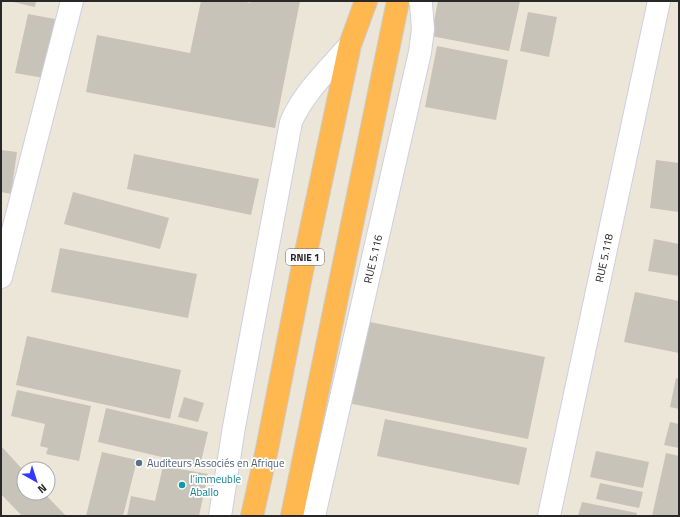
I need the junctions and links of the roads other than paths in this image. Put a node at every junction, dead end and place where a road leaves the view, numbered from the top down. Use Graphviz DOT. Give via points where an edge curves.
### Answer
graph roads {
  1 [pos="72,1"];
  2 [pos="366,1"];
  3 [pos="398,1"];
  4 [pos="420,1"];
  5 [pos="659,1"];
  6 [pos="350,45"];
  7 [pos="1,277"];
  8 [pos="220,516"];
  9 [pos="252,516"];
  10 [pos="292,516"];
  11 [pos="314,516"];
  12 [pos="549,516"];
  1 -- 7 [label="street"];
  2 -- 6 [label="highway, RNIE 1"];
  3 -- 10 [label="highway"];
  4 -- 11 [label="street, RUE 5.116" via="423,29 420,52"];
  5 -- 12 [label="street, RUE 5.118"];
  6 -- 8 [label="street" via="305,96 291,122 234,427"];
  6 -- 9 [label="highway, RNIE 1"];
}
